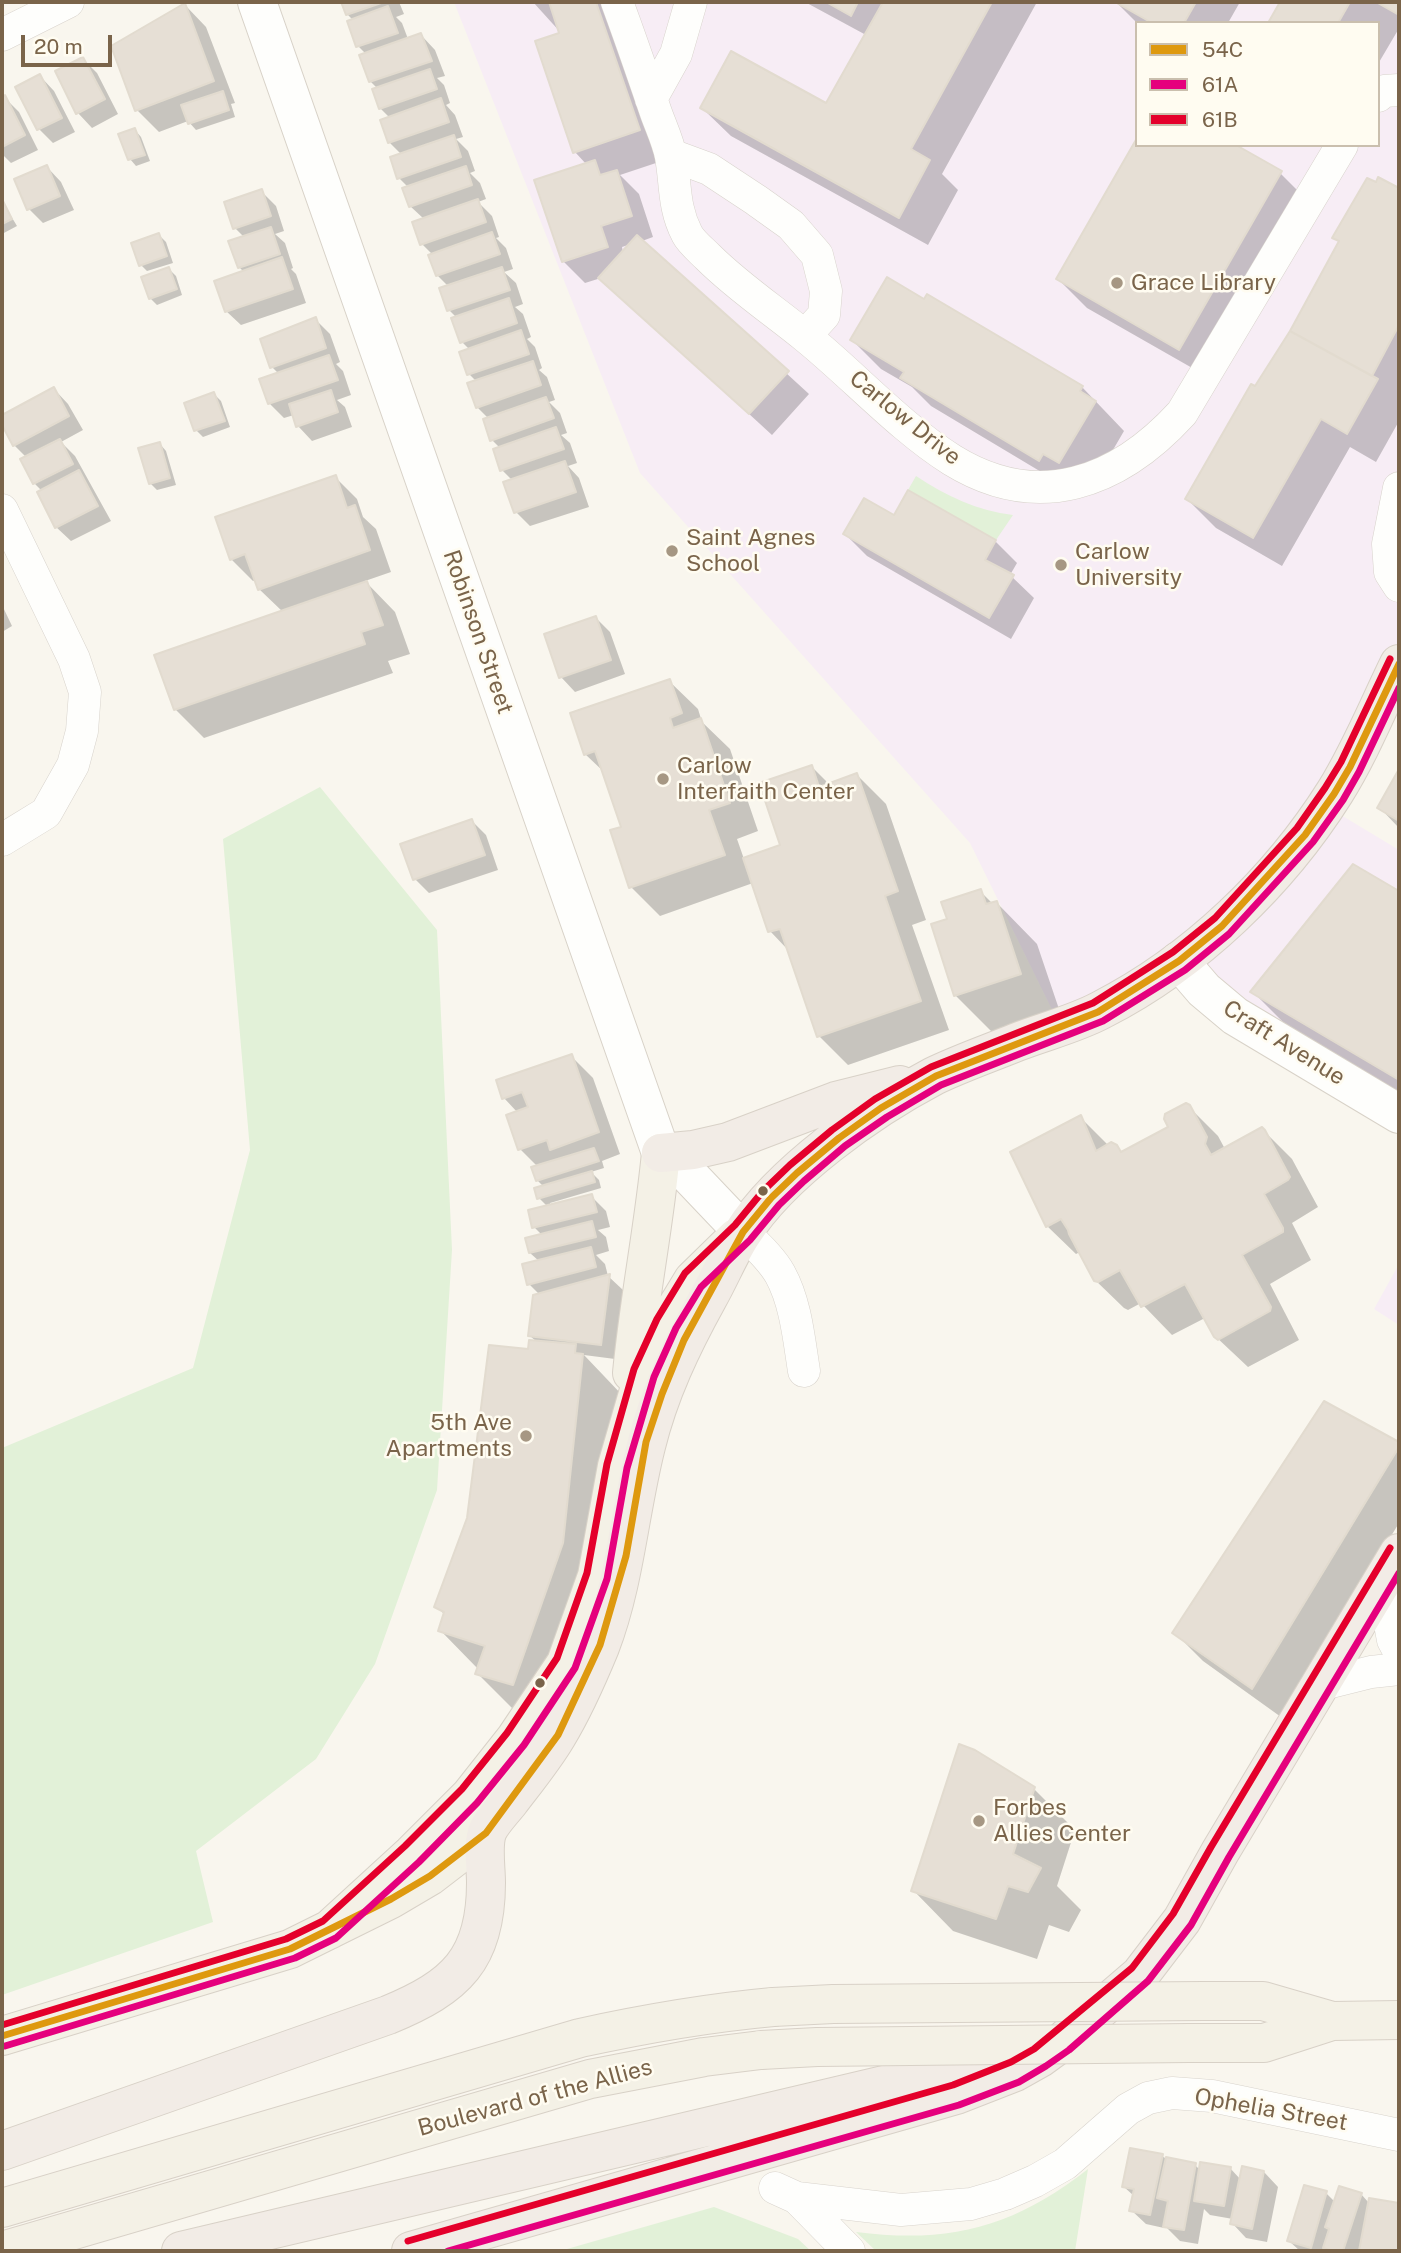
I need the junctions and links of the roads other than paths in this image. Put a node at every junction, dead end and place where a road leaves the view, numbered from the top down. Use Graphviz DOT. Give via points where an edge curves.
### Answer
graph roads {
  1 [pos="68,2"];
  2 [pos="257,2"];
  3 [pos="617,2"];
  4 [pos="691,2"];
  5 [pos="2,36"];
  6 [pos="1399,90"];
  7 [pos="1380,94"];
  8 [pos="651,99"];
  9 [pos="1341,147"];
  10 [pos="671,155"];
  11 [pos="805,336"];
  12 [pos="1399,488"];
  13 [pos="2,510"];
  14 [pos="1399,586"];
  15 [pos="1399,664"];
  16 [pos="2,840"];
  17 [pos="1179,961"];
  18 [pos="936,1076"];
  19 [pos="1399,1114"];
  20 [pos="661,1153"];
  21 [pos="743,1232"];
  22 [pos="804,1371"];
  23 [pos="628,1423"];
  24 [pos="1391,1567"];
  25 [pos="1399,1651"];
  26 [pos="1399,1670"];
  27 [pos="1322,1684"];
  28 [pos="486,1833"];
  29 [pos="329,1930"];
  30 [pos="1091,2015"];
  31 [pos="1399,2020"];
  32 [pos="1332,2021"];
  33 [pos="2,2036"];
  34 [pos="1399,2134"];
  35 [pos="2,2151"];
  36 [pos="2,2208"];
  37 [pos="2,2251"];
  38 [pos="181,2251"];
  39 [pos="411,2251"];
  40 [pos="849,2251"];
  1 -- 5 [label="street"];
  2 -- 20 [label="street, Robinson Street"];
  3 -- 8 [label="street, Carlow Drive"];
  4 -- 8 [label="street" via="676,54"];
  6 -- 7 [label="street"];
  8 -- 10 [label="street, Carlow Drive"];
  9 -- 11 [label="street, Carlow Drive" via="1182,413 1161,436 1126,461 1079,483 1016,486 952,460"];
  10 -- 11 [label="street, Carlow Drive" via="674,201 687,236 724,273"];
  10 -- 11 [label="street" via="709,169 756,200 791,225 817,255 826,290 824,315"];
  12 -- 14 [label="street" via="1388,544 1390,572"];
  13 -- 16 [label="street" via="74,659 85,692 73,765 46,813"];
  15 -- 17 [label="highway" via="1350,766 1305,835 1222,926"];
  17 -- 18 [label="highway" via="1098,1012"];
  17 -- 19 [label="street, Craft Avenue" via="1235,1016"];
  18 -- 20 [label="highway" via="836,1101 728,1142"];
  18 -- 21 [label="highway" via="839,1138 771,1198"];
  20 -- 21 [label="street" via="685,1171"];
  20 -- 23 [label="main road"];
  21 -- 22 [label="street" via="781,1275"];
  21 -- 23 [label="main road" via="693,1280 667,1323"];
  21 -- 28 [label="highway" via="684,1340 662,1394 642,1463 626,1556 600,1645 558,1735"];
  23 -- 29 [label="main road" via="597,1576 566,1663 470,1796"];
  24 -- 25 [label="street" via="1393,1640"];
  24 -- 27 [label="highway"];
  26 -- 27 [label="street"];
  27 -- 30 [label="highway" via="1182,1920 1140,1975"];
  28 -- 29 [label="main road" via="420,1882"];
  28 -- 35 [label="highway" via="482,1932 463,1966 429,1996 388,2015"];
  29 -- 33 [label="main road" via="290,1949"];
  30 -- 38 [label="highway" via="1033,2042 956,2069"];
  30 -- 39 [label="highway" via="1040,2058 956,2095"];
  31 -- 32 [label="main road, Boulevard of the Allies"];
  32 -- 36 [label="main road, Boulevard of the Allies, bridge" via="1263,2001 833,2004 708,2013 580,2038"];
  32 -- 37 [label="main road, Boulevard of the Allies, bridge" via="1264,2043 817,2046 670,2062 590,2079"];
  34 -- 40 [label="street, Ophelia Street" via="1212,2095 1172,2093 1148,2098 1128,2109 1065,2164 1005,2194 971,2204 901,2210 786,2193"];
}
